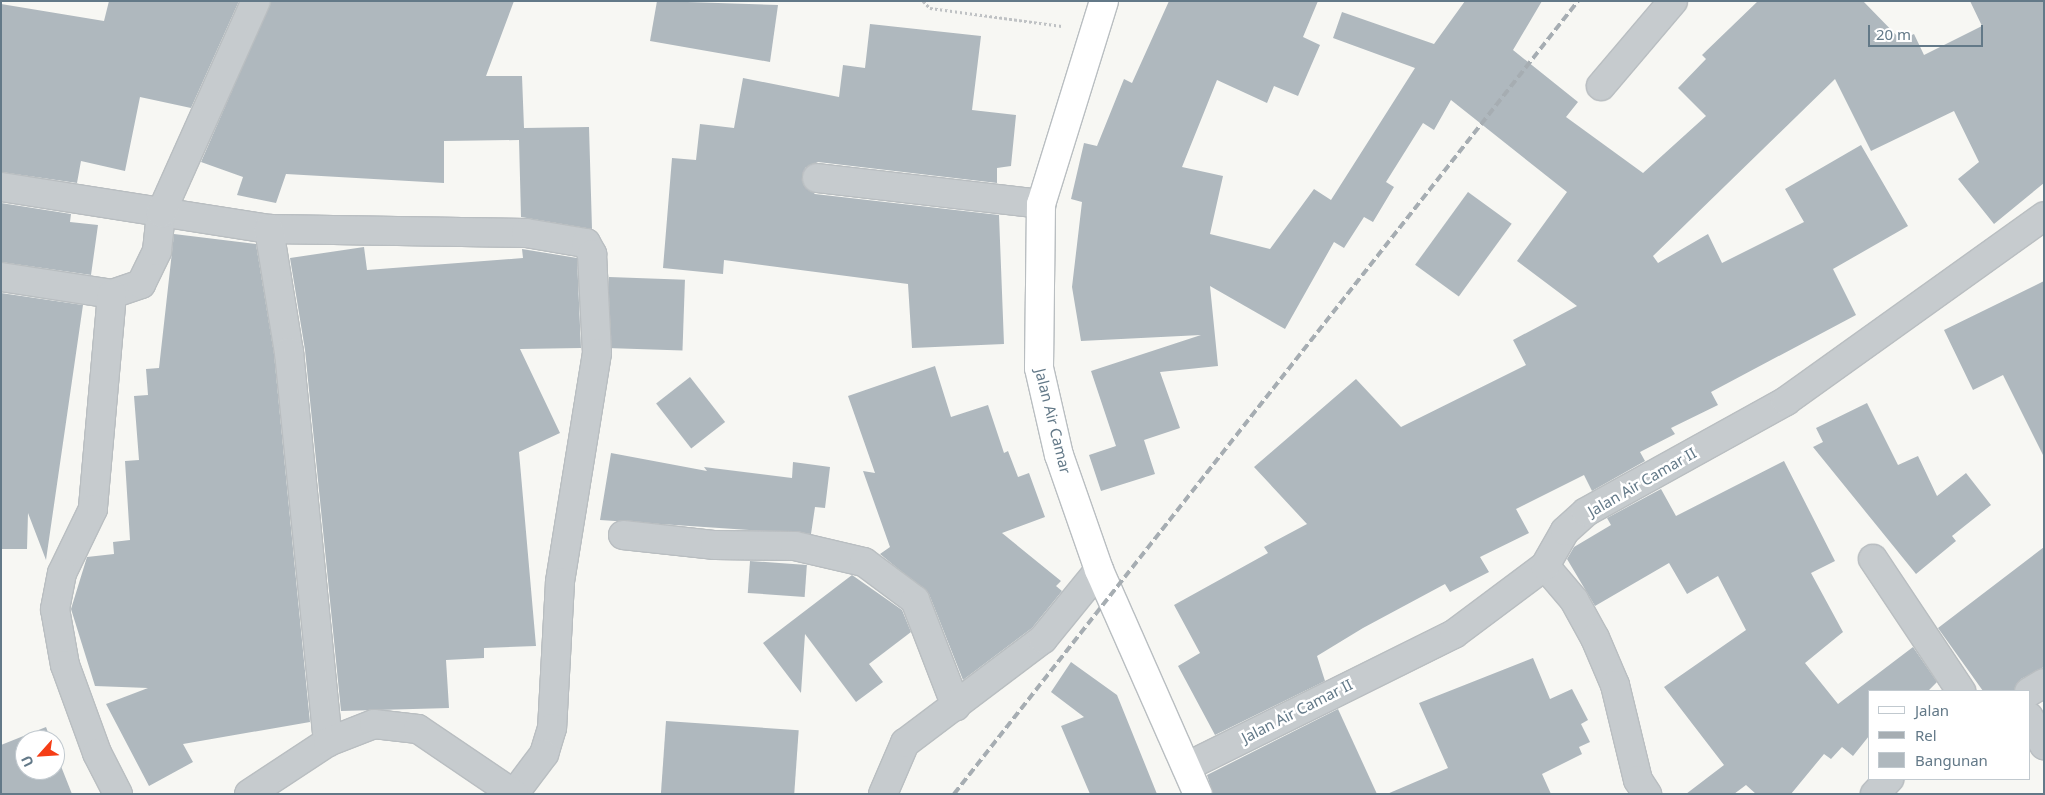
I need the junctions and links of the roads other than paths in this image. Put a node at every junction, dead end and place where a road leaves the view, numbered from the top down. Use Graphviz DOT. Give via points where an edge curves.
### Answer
graph roads {
  1 [pos="256,1"];
  2 [pos="1104,1"];
  3 [pos="1673,1"];
  4 [pos="1601,86"];
  5 [pos="817,178"];
  6 [pos="1,187"];
  7 [pos="1040,204"];
  8 [pos="161,213"];
  9 [pos="2044,216"];
  10 [pos="269,229"];
  11 [pos="1,277"];
  12 [pos="112,294"];
  13 [pos="623,535"];
  14 [pos="1873,559"];
  15 [pos="1545,566"];
  16 [pos="1099,570"];
  17 [pos="2044,683"];
  18 [pos="1960,690"];
  19 [pos="2030,691"];
  20 [pos="956,706"];
  21 [pos="2030,719"];
  22 [pos="328,742"];
  23 [pos="2044,745"];
  24 [pos="1188,766"];
  25 [pos="1888,780"];
  26 [pos="118,794"];
  27 [pos="249,794"];
  28 [pos="514,794"];
  29 [pos="883,794"];
  30 [pos="1198,794"];
  31 [pos="1647,794"];
  32 [pos="1875,794"];
  1 -- 8 [label="street"];
  2 -- 7 [label="main road, Jalan Air Camar"];
  3 -- 4 [label="street"];
  5 -- 7 [label="street"];
  6 -- 8 [label="street"];
  7 -- 16 [label="main road, Jalan Air Camar" via="1039,368 1059,455"];
  8 -- 10 [label="street"];
  8 -- 12 [label="street" via="148,274 141,284"];
  9 -- 15 [label="street, Jalan Air Camar II" via="1786,401 1586,512 1565,532"];
  10 -- 22 [label="street" via="289,352"];
  10 -- 28 [label="street" via="526,233 580,240 590,247 597,353 560,582 552,728 544,754"];
  11 -- 12 [label="street"];
  12 -- 26 [label="street" via="94,509 62,573 55,608 65,665 97,753"];
  13 -- 20 [label="street" via="715,545 795,546 864,562 915,600"];
  14 -- 18 [label="street"];
  15 -- 24 [label="street, Jalan Air Camar II" via="1454,634"];
  15 -- 31 [label="street" via="1574,600 1595,638 1615,684 1638,780"];
  16 -- 20 [label="street" via="1043,638"];
  16 -- 24 [label="main road, Jalan Air Camar"];
  17 -- 19 [label="street"];
  20 -- 29 [label="street" via="905,743"];
  21 -- 23 [label="street"];
  22 -- 27 [label="street"];
  22 -- 28 [label="street" via="374,724 418,729"];
  24 -- 30 [label="main road, Jalan Air Camar"];
  25 -- 32 [label="street"];
}
